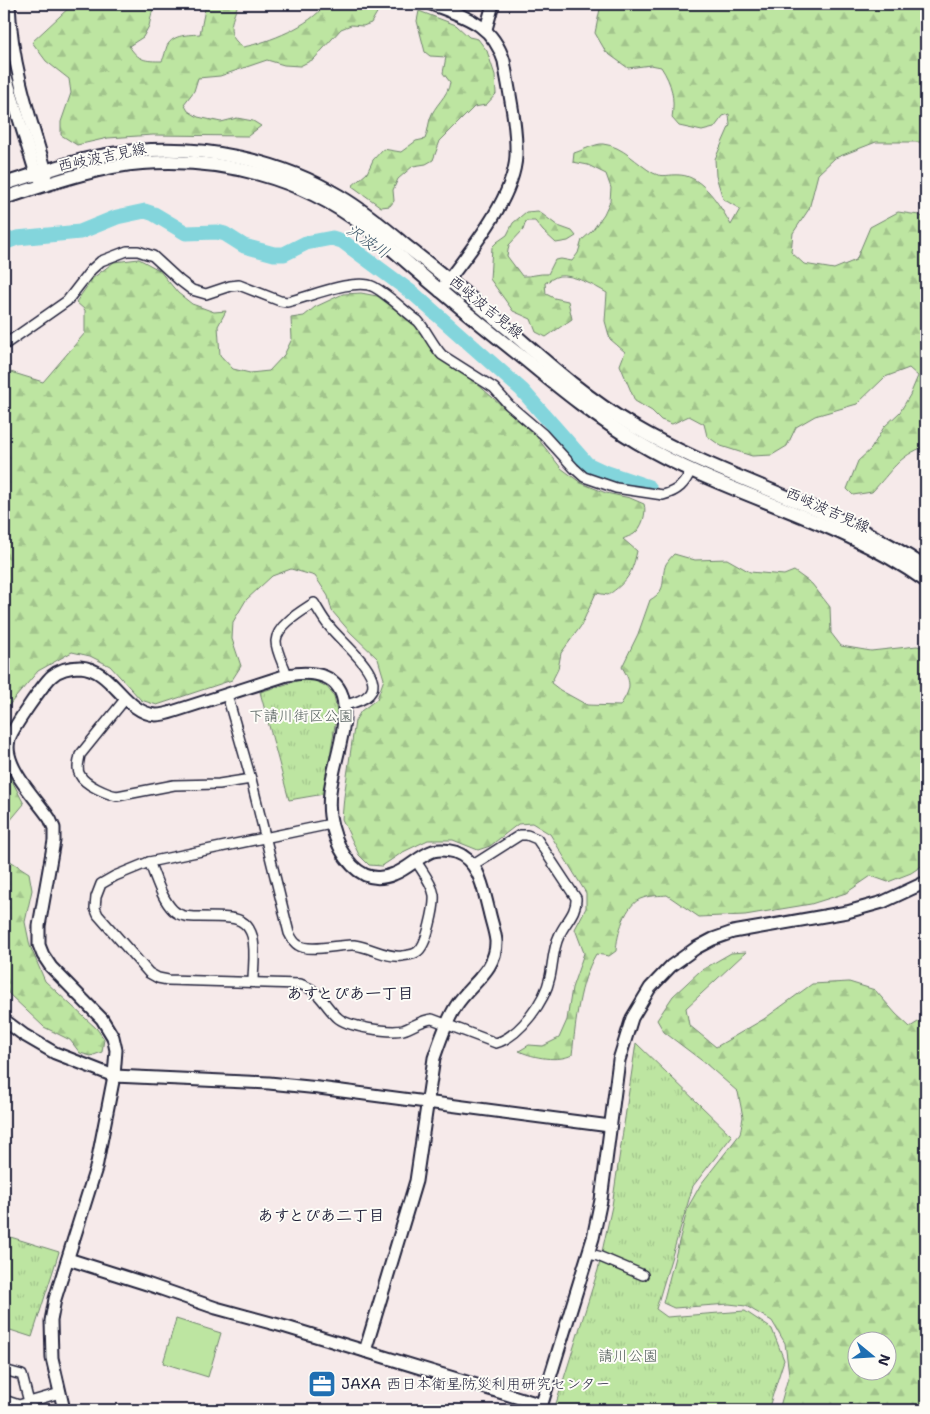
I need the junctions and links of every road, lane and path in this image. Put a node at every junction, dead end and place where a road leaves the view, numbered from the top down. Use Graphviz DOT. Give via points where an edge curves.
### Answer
graph roads {
  1 [pos="9,4"];
  2 [pos="431,4"];
  3 [pos="492,4"];
  4 [pos="4,6"];
  5 [pos="486,29"];
  6 [pos="4,70"];
  7 [pos="41,173"];
  8 [pos="4,184"];
  9 [pos="45,186"];
  10 [pos="4,198"];
  11 [pos="449,280"];
  12 [pos="440,291"];
  13 [pos="4,345"];
  14 [pos="690,470"];
  15 [pos="926,568"];
  16 [pos="926,581"];
  17 [pos="287,675"];
  18 [pos="227,695"];
  19 [pos="126,698"];
  20 [pos="344,705"];
  21 [pos="251,779"];
  22 [pos="331,824"];
  23 [pos="266,838"];
  24 [pos="416,861"];
  25 [pos="149,862"];
  26 [pos="473,865"];
  27 [pos="926,882"];
  28 [pos="253,982"];
  29 [pos="4,1020"];
  30 [pos="447,1024"];
  31 [pos="114,1076"];
  32 [pos="428,1102"];
  33 [pos="610,1126"];
  34 [pos="589,1254"];
  35 [pos="68,1259"];
  36 [pos="644,1275"];
  37 [pos="365,1351"];
  38 [pos="4,1370"];
  39 [pos="60,1393"];
  40 [pos="4,1400"];
  41 [pos="30,1406"];
  42 [pos="541,1408"];
  43 [pos="64,1410"];
  1 -- 4 [label="street"];
  1 -- 7 [label="street" via="13,48"];
  2 -- 5 [label="street"];
  3 -- 5 [label="street"];
  5 -- 11 [label="street" via="504,61 516,136 514,170 501,204"];
  6 -- 7 [label="street"];
  7 -- 8 [label="main road, 西岐波吉見線"];
  7 -- 9 [label="street"];
  7 -- 11 [label="main road, 西岐波吉見線" via="96,156 136,150 193,150 243,158 277,167 340,196"];
  9 -- 10 [label="main road, 西岐波吉見線"];
  9 -- 12 [label="main road, 西岐波吉見線" via="139,163 181,161 249,170 297,186 340,210 363,225"];
  11 -- 12 [label="street"];
  11 -- 15 [label="main road, 西岐波吉見線" via="591,399 632,426 836,518"];
  12 -- 14 [label="main road, 西岐波吉見線" via="599,418 637,443"];
  13 -- 14 [label="street" via="67,301 101,261 127,251 153,256 192,290 206,294 239,285 287,302 361,283 377,288 418,321 442,354 494,388 584,477 616,488 663,495 684,485"];
  14 -- 16 [label="main road, 西岐波吉見線" via="862,542"];
  17 -- 18 [label="street"];
  17 -- 20 [label="street" via="304,672 328,678 341,694"];
  17 -- 20 [label="street" via="276,642 278,635 290,619 314,603 329,626 368,668 372,678 369,695"];
  18 -- 19 [label="street" via="157,715 137,708"];
  18 -- 21 [label="street"];
  19 -- 21 [label="street" via="80,755 79,775 95,787 117,796 174,785"];
  19 -- 31 [label="street" via="96,671 71,667 60,671 51,677 14,727 8,753 14,770 54,828 38,945 51,967 102,1019 114,1037"];
  20 -- 22 [label="street" via="330,797"];
  21 -- 23 [label="street"];
  22 -- 23 [label="street"];
  22 -- 24 [label="street" via="346,859 362,873 372,877 393,875"];
  23 -- 24 [label="street" via="289,933 298,946 305,948 355,945 394,956 418,952 430,921 434,893"];
  23 -- 25 [label="street"];
  24 -- 26 [label="street" via="434,851 446,850 457,853"];
  25 -- 28 [label="street" via="166,901 179,914 231,918 248,925 254,942"];
  25 -- 28 [label="street" via="101,884 96,908 105,924 149,973 158,978"];
  26 -- 30 [label="street" via="482,884 496,940 495,951 493,962 456,1006"];
  26 -- 30 [label="street" via="515,838 527,835 537,839 576,898 576,905 558,936 550,979 542,998 516,1033 496,1043"];
  27 -- 33 [label="street" via="865,907 733,932 696,948 672,966 650,988 632,1018 619,1060"];
  28 -- 30 [label="street" via="308,987 318,993 336,1017 352,1025 396,1031 424,1020"];
  29 -- 31 [label="street" via="55,1053"];
  30 -- 32 [label="street" via="434,1058"];
  31 -- 32 [label="street" via="269,1083"];
  31 -- 35 [label="street" via="96,1168"];
  32 -- 33 [label="street"];
  32 -- 37 [label="street" via="416,1181"];
  33 -- 34 [label="street" via="601,1200"];
  34 -- 36 [label="street"];
  34 -- 42 [label="street"];
  35 -- 37 [label="street" via="216,1308"];
  35 -- 39 [label="street" via="50,1327 52,1358"];
  37 -- 42 [label="street"];
  38 -- 41 [label="street" via="22,1375"];
  39 -- 41 [label="street"];
  39 -- 43 [label="street"];
  40 -- 41 [label="street"];
}
